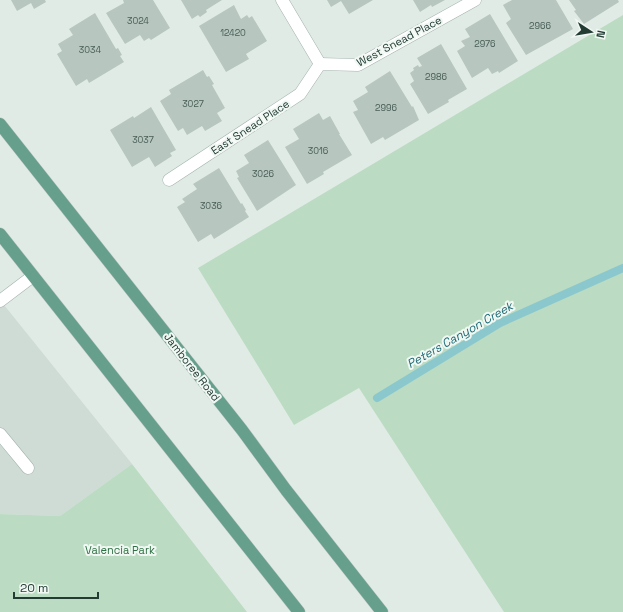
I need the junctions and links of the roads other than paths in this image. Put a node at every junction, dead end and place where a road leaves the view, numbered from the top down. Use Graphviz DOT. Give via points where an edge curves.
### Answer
graph roads {
  1 [pos="282,0"];
  2 [pos="475,0"];
  3 [pos="320,64"];
  4 [pos="0,124"];
  5 [pos="169,180"];
  6 [pos="0,234"];
  7 [pos="33,276"];
  8 [pos="0,302"];
  9 [pos="0,434"];
  10 [pos="28,468"];
  11 [pos="299,612"];
  12 [pos="382,612"];
  1 -- 3 [label="street"];
  2 -- 3 [label="street, West Snead Place" via="358,65"];
  3 -- 5 [label="street, East Snead Place" via="300,94"];
  4 -- 12 [label="main road, Jamboree Road"];
  6 -- 7 [label="main road"];
  7 -- 8 [label="street"];
  7 -- 11 [label="main road"];
  9 -- 10 [label="street"];
}
